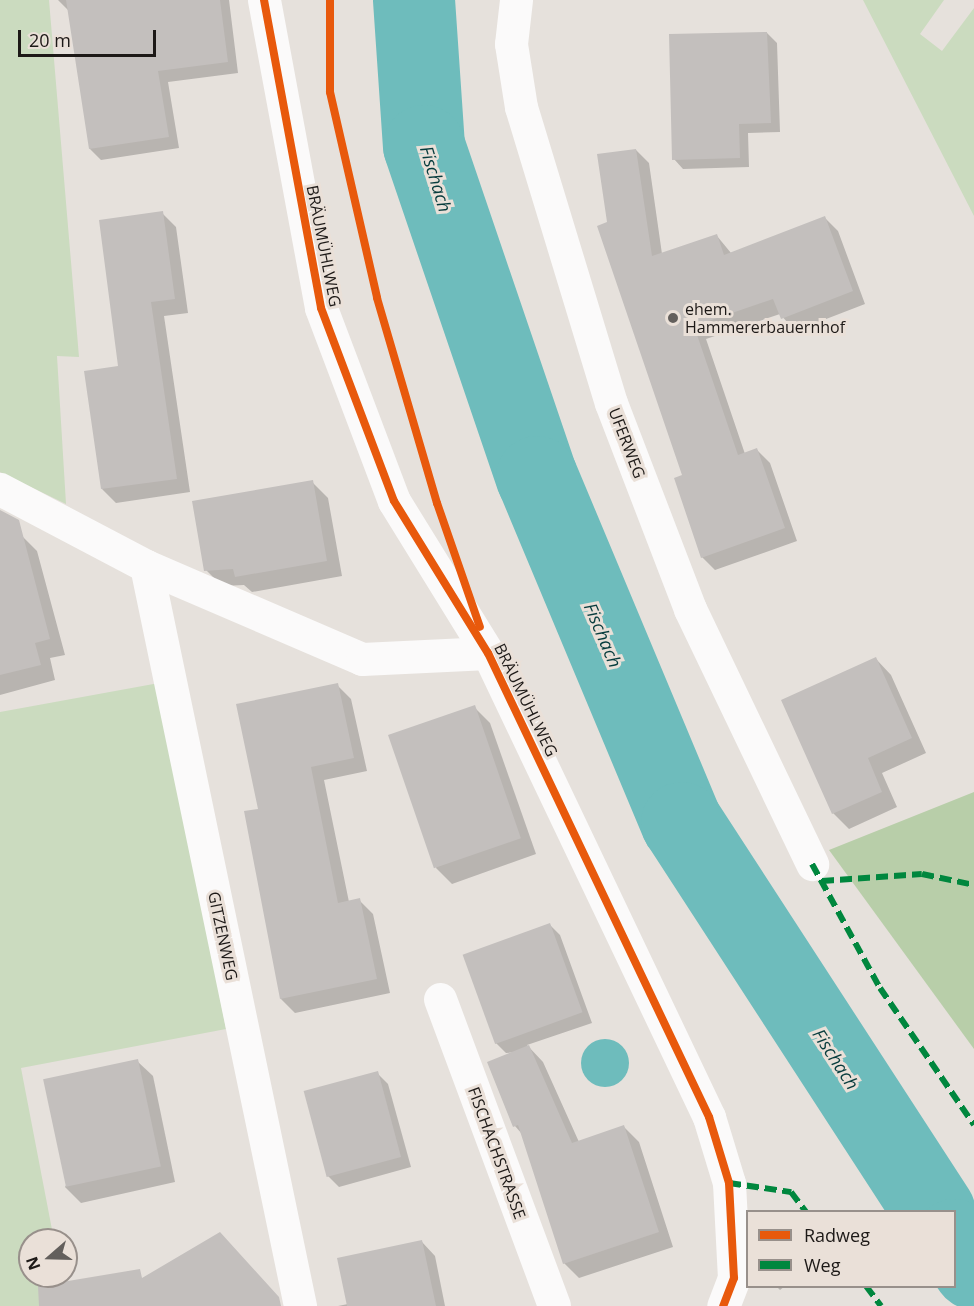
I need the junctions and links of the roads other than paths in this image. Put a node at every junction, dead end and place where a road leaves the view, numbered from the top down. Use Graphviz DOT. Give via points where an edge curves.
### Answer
graph roads {
  1 [pos="264,0"];
  2 [pos="516,0"];
  3 [pos="0,489"];
  4 [pos="146,566"];
  5 [pos="488,653"];
  6 [pos="812,864"];
  7 [pos="440,999"];
  8 [pos="300,1306"];
  9 [pos="554,1306"];
  10 [pos="723,1306"];
  1 -- 5 [label="street, BRÄUMÜHLWEG" via="321,308 394,501"];
  2 -- 6 [label="street, UFERWEG" via="511,44 521,107 611,403 690,609"];
  3 -- 4 [label="street"];
  4 -- 5 [label="street" via="362,659"];
  4 -- 8 [label="street, GITZENWEG"];
  5 -- 10 [label="street, BRÄUMÜHLWEG" via="709,1117 729,1183 734,1278"];
  7 -- 9 [label="street, FISCHACHSTRASSE"];
}
